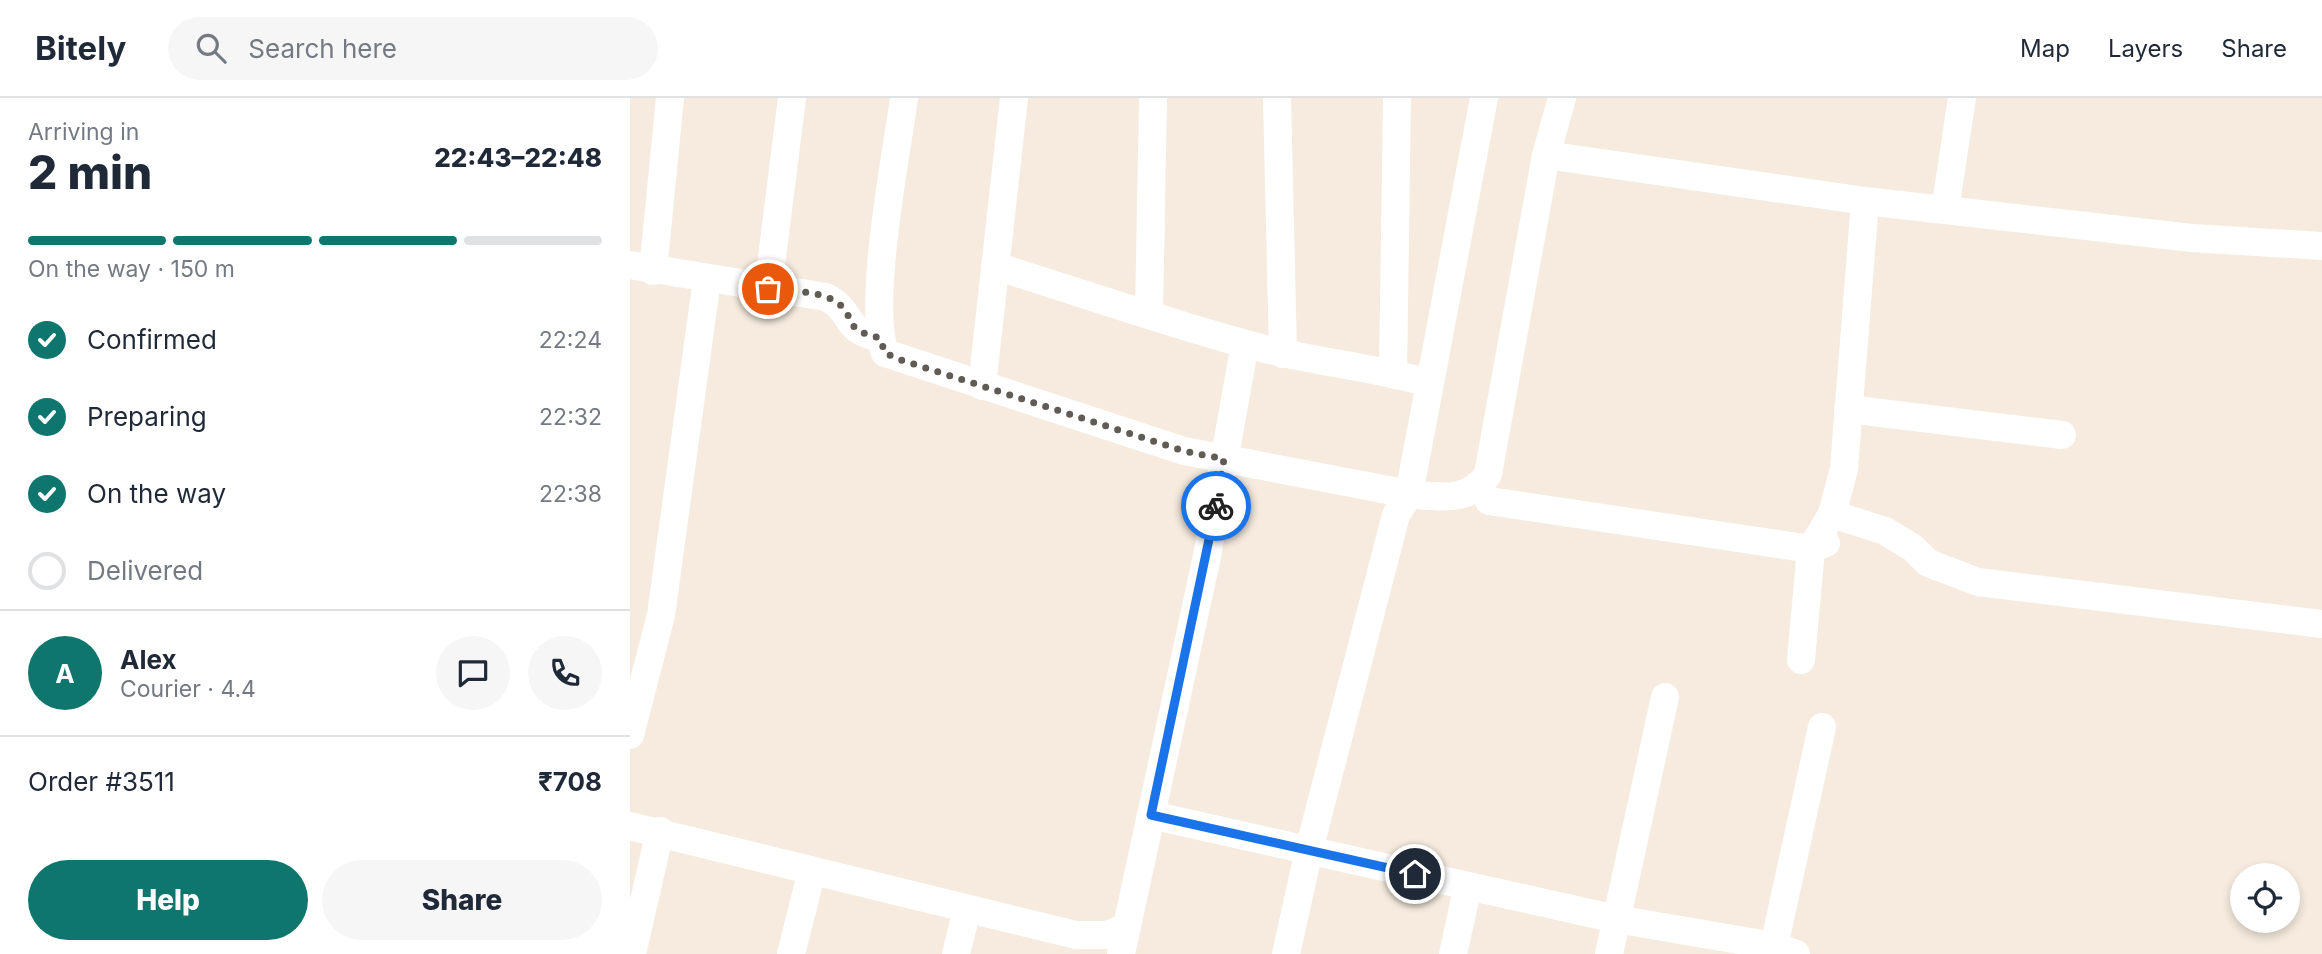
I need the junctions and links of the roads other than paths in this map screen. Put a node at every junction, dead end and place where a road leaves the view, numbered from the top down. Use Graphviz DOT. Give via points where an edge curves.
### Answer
graph roads {
  1 [pos="670,98"];
  2 [pos="792,98"];
  3 [pos="904,98"];
  4 [pos="1014,98"];
  5 [pos="1153,98"];
  6 [pos="1277,98"];
  7 [pos="1397,98"];
  8 [pos="1484,98"];
  9 [pos="1562,98"];
  10 [pos="1962,98"];
  11 [pos="1546,155"];
  12 [pos="1865,201"];
  13 [pos="1945,210"];
  14 [pos="2322,246"];
  15 [pos="995,266"];
  16 [pos="642,268"];
  17 [pos="707,279"];
  18 [pos="768,289"];
  19 [pos="1149,314"];
  20 [pos="880,338"];
  21 [pos="1245,344"];
  22 [pos="1283,354"];
  23 [pos="1393,373"];
  24 [pos="1429,383"];
  25 [pos="982,386"];
  26 [pos="1849,409"];
  27 [pos="2062,435"];
  28 [pos="1224,459"];
  29 [pos="1409,494"];
  30 [pos="1489,501"];
  31 [pos="1832,514"];
  32 [pos="1819,546"];
  33 [pos="2322,624"];
  34 [pos="1801,660"];
  35 [pos="1665,697"];
  36 [pos="1822,727"];
  37 [pos="630,735"];
  38 [pos="1151,815"];
  39 [pos="630,825"];
  40 [pos="660,831"];
  41 [pos="1309,850"];
  42 [pos="811,870"];
  43 [pos="1468,886"];
  44 [pos="967,909"];
  45 [pos="1616,919"];
  46 [pos="1126,927"];
  47 [pos="1785,950"];
  48 [pos="632,954"];
  49 [pos="791,954"];
  50 [pos="956,954"];
  51 [pos="1121,954"];
  52 [pos="1286,954"];
  53 [pos="1453,954"];
  54 [pos="1609,954"];
  1 -- 16 [label="street"];
  2 -- 18 [label="street"];
  3 -- 20 [label="street" via="884,252"];
  4 -- 15 [label="street"];
  5 -- 19 [label="street"];
  6 -- 22 [label="street"];
  7 -- 23 [label="street"];
  8 -- 24 [label="street"];
  9 -- 11 [label="street"];
  10 -- 13 [label="street"];
  11 -- 12 [label="street"];
  11 -- 29 [label="street" via="1488,474 1477,487 1457,496"];
  12 -- 13 [label="street"];
  12 -- 26 [label="street"];
  13 -- 14 [label="street" via="2192,238"];
  15 -- 19 [label="street"];
  15 -- 25 [label="street"];
  16 -- 17 [label="street"];
  17 -- 18 [label="street"];
  17 -- 37 [label="street" via="661,615"];
  18 -- 20 [label="street" via="826,297 838,303 861,334"];
  19 -- 21 [label="street"];
  20 -- 25 [label="street" via="885,353"];
  21 -- 22 [label="street"];
  21 -- 28 [label="street"];
  22 -- 23 [label="street"];
  23 -- 24 [label="street"];
  24 -- 29 [label="street"];
  25 -- 28 [label="street" via="1184,451"];
  26 -- 27 [label="street"];
  26 -- 31 [label="street" via="1844,469"];
  28 -- 29 [label="street"];
  28 -- 38 [label="street"];
  29 -- 41 [label="street" via="1396,515"];
  30 -- 32 [label="street"];
  31 -- 32 [label="street"];
  31 -- 33 [label="street" via="1885,531 1928,563 1979,582"];
  32 -- 34 [label="street"];
  35 -- 45 [label="street"];
  36 -- 47 [label="street"];
  38 -- 41 [label="street"];
  38 -- 46 [label="street"];
  39 -- 40 [label="street"];
  40 -- 42 [label="street"];
  40 -- 48 [label="street"];
  41 -- 43 [label="street"];
  41 -- 52 [label="street"];
  42 -- 44 [label="street"];
  42 -- 49 [label="street"];
  43 -- 45 [label="street"];
  43 -- 53 [label="street"];
  44 -- 46 [label="street" via="1076,934 1107,935"];
  44 -- 50 [label="street"];
  45 -- 47 [label="street"];
  45 -- 54 [label="street"];
  46 -- 51 [label="street"];
}
